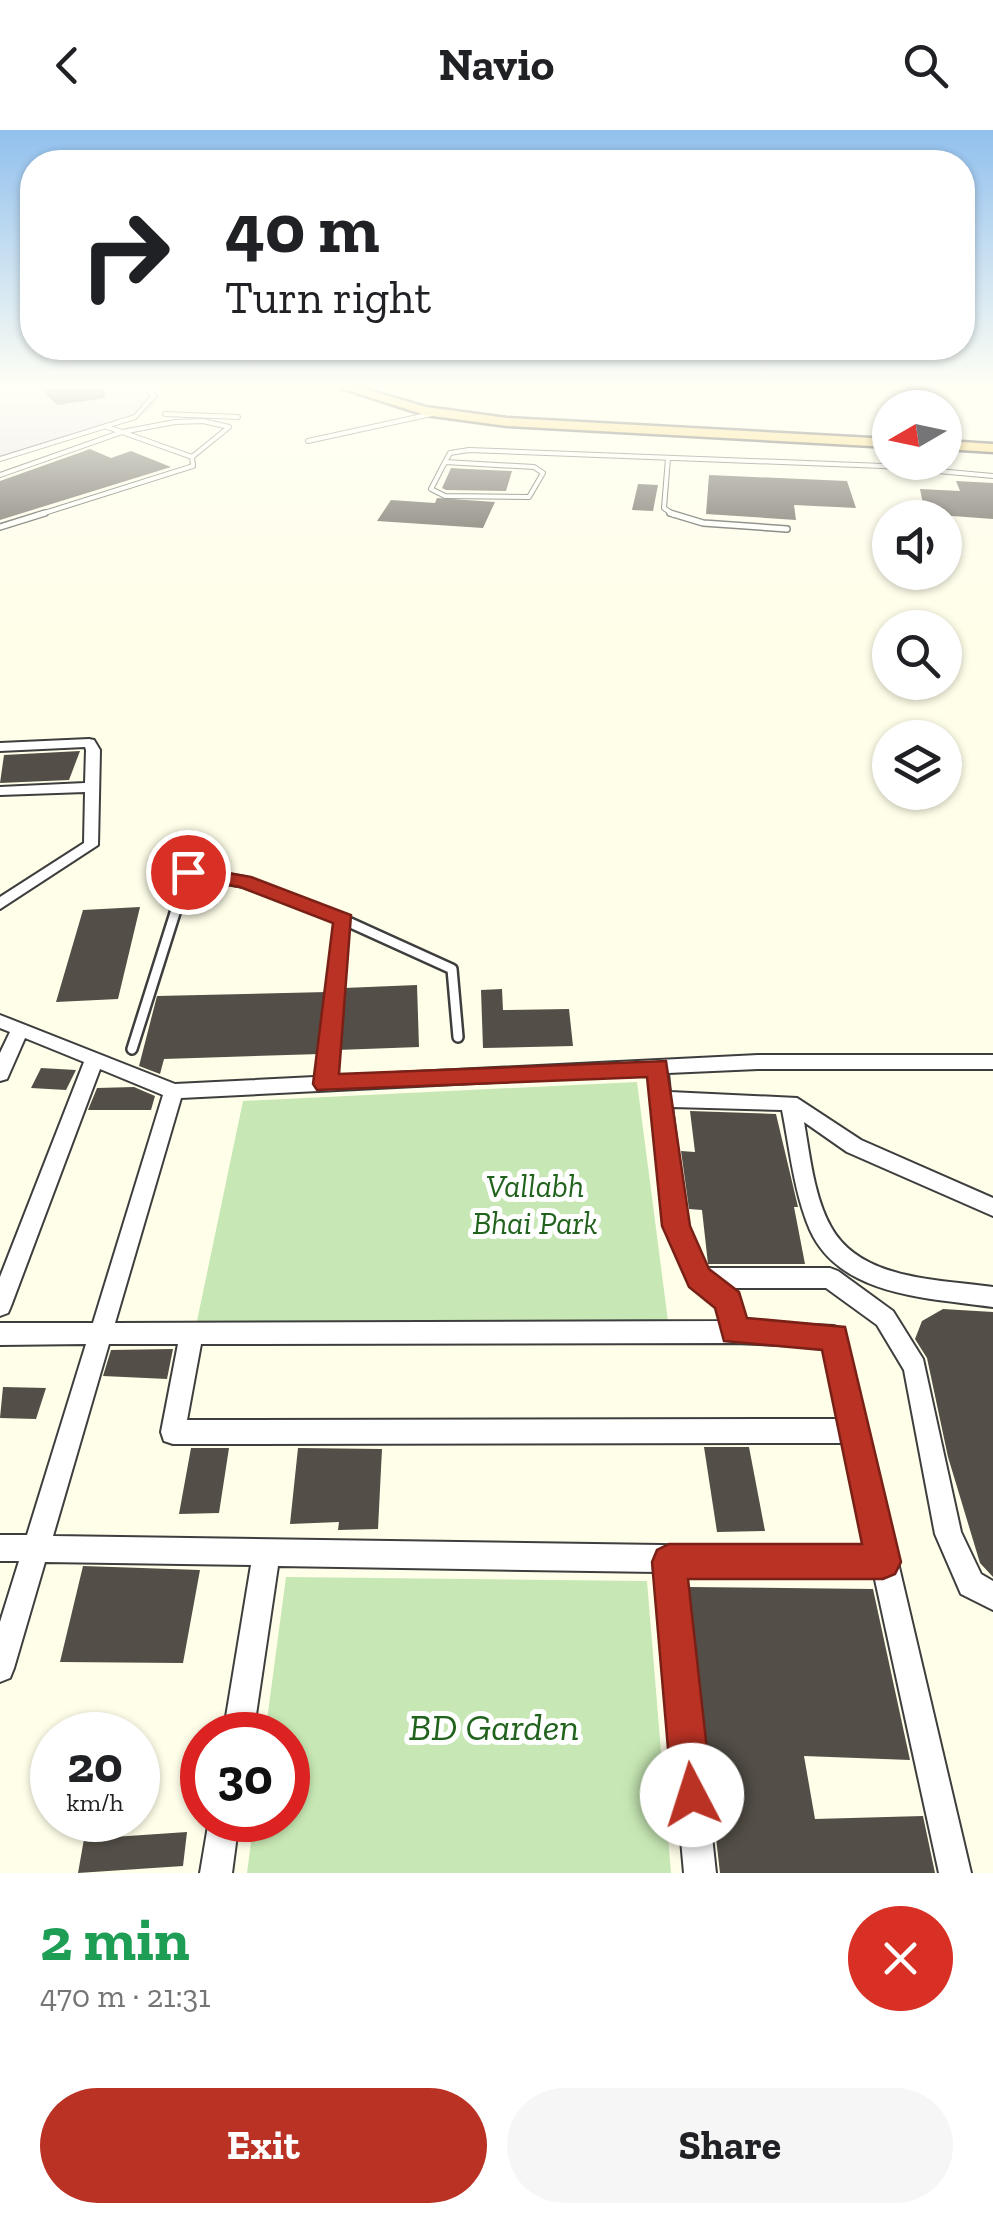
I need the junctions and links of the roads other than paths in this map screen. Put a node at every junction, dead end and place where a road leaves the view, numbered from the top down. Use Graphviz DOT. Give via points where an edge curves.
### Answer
graph roads {
  1 [pos="182,469"];
  2 [pos="441,469"];
  3 [pos="538,469"];
  4 [pos="667,469"];
  5 [pos="920,469"];
  6 [pos="993,476"];
  7 [pos="0,527"];
  8 [pos="787,530"];
  9 [pos="0,747"];
  10 [pos="92,787"];
  11 [pos="0,791"];
  12 [pos="0,904"];
  13 [pos="344,920"];
  14 [pos="0,1021"];
  15 [pos="20,1029"];
  16 [pos="458,1037"];
  17 [pos="132,1049"];
  18 [pos="94,1059"];
  19 [pos="993,1062"];
  20 [pos="658,1067"];
  21 [pos="0,1074"];
  22 [pos="325,1084"];
  23 [pos="174,1091"];
  24 [pos="662,1098"];
  25 [pos="790,1103"];
  26 [pos="993,1208"];
  27 [pos="699,1278"];
  28 [pos="993,1297"];
  29 [pos="0,1306"];
  30 [pos="734,1332"];
  31 [pos="0,1334"];
  32 [pos="98,1335"];
  33 [pos="192,1335"];
  34 [pos="855,1431"];
  35 [pos="0,1548"];
  36 [pos="35,1550"];
  37 [pos="266,1554"];
  38 [pos="669,1562"];
  39 [pos="883,1562"];
  40 [pos="993,1596"];
  41 [pos="0,1668"];
  42 [pos="242,1712"];
  43 [pos="221,1842"];
  44 [pos="216,1873"];
  45 [pos="700,1873"];
  46 [pos="955,1873"];
  1 -- 7 [label="lane"];
  2 -- 3 [label="lane" via="431,489 437,494 529,496 543,473"];
  4 -- 8 [label="lane" via="668,514"];
  5 -- 6 [label="lane"];
  9 -- 10 [label="street" via="89,743"];
  10 -- 11 [label="street"];
  10 -- 12 [label="street" via="91,844"];
  13 -- 16 [label="lane" via="452,969"];
  13 -- 17 [label="lane" via="244,882 188,872"];
  13 -- 22 [label="lane"];
  14 -- 15 [label="street"];
  15 -- 18 [label="street"];
  15 -- 21 [label="street"];
  18 -- 23 [label="street"];
  18 -- 29 [label="street"];
  19 -- 20 [label="street"];
  20 -- 22 [label="street"];
  20 -- 24 [label="street"];
  22 -- 23 [label="street"];
  23 -- 32 [label="street"];
  24 -- 25 [label="street"];
  24 -- 27 [label="street" via="676,1226"];
  25 -- 26 [label="street" via="854,1146"];
  25 -- 28 [label="street" via="815,1213 834,1250 880,1277"];
  27 -- 30 [label="street" via="728,1301"];
  27 -- 40 [label="street" via="830,1278 886,1318 916,1366 948,1534 971,1584"];
  30 -- 33 [label="street"];
  30 -- 34 [label="street" via="834,1337"];
  31 -- 32 [label="street"];
  32 -- 33 [label="street"];
  32 -- 36 [label="street"];
  33 -- 34 [label="street" via="173,1432"];
  34 -- 39 [label="street"];
  35 -- 36 [label="street"];
  36 -- 37 [label="street"];
  36 -- 41 [label="street"];
  37 -- 38 [label="street"];
  37 -- 42 [label="street"];
  38 -- 39 [label="street"];
  38 -- 45 [label="street"];
  39 -- 46 [label="street"];
  43 -- 44 [label="street"];
}
